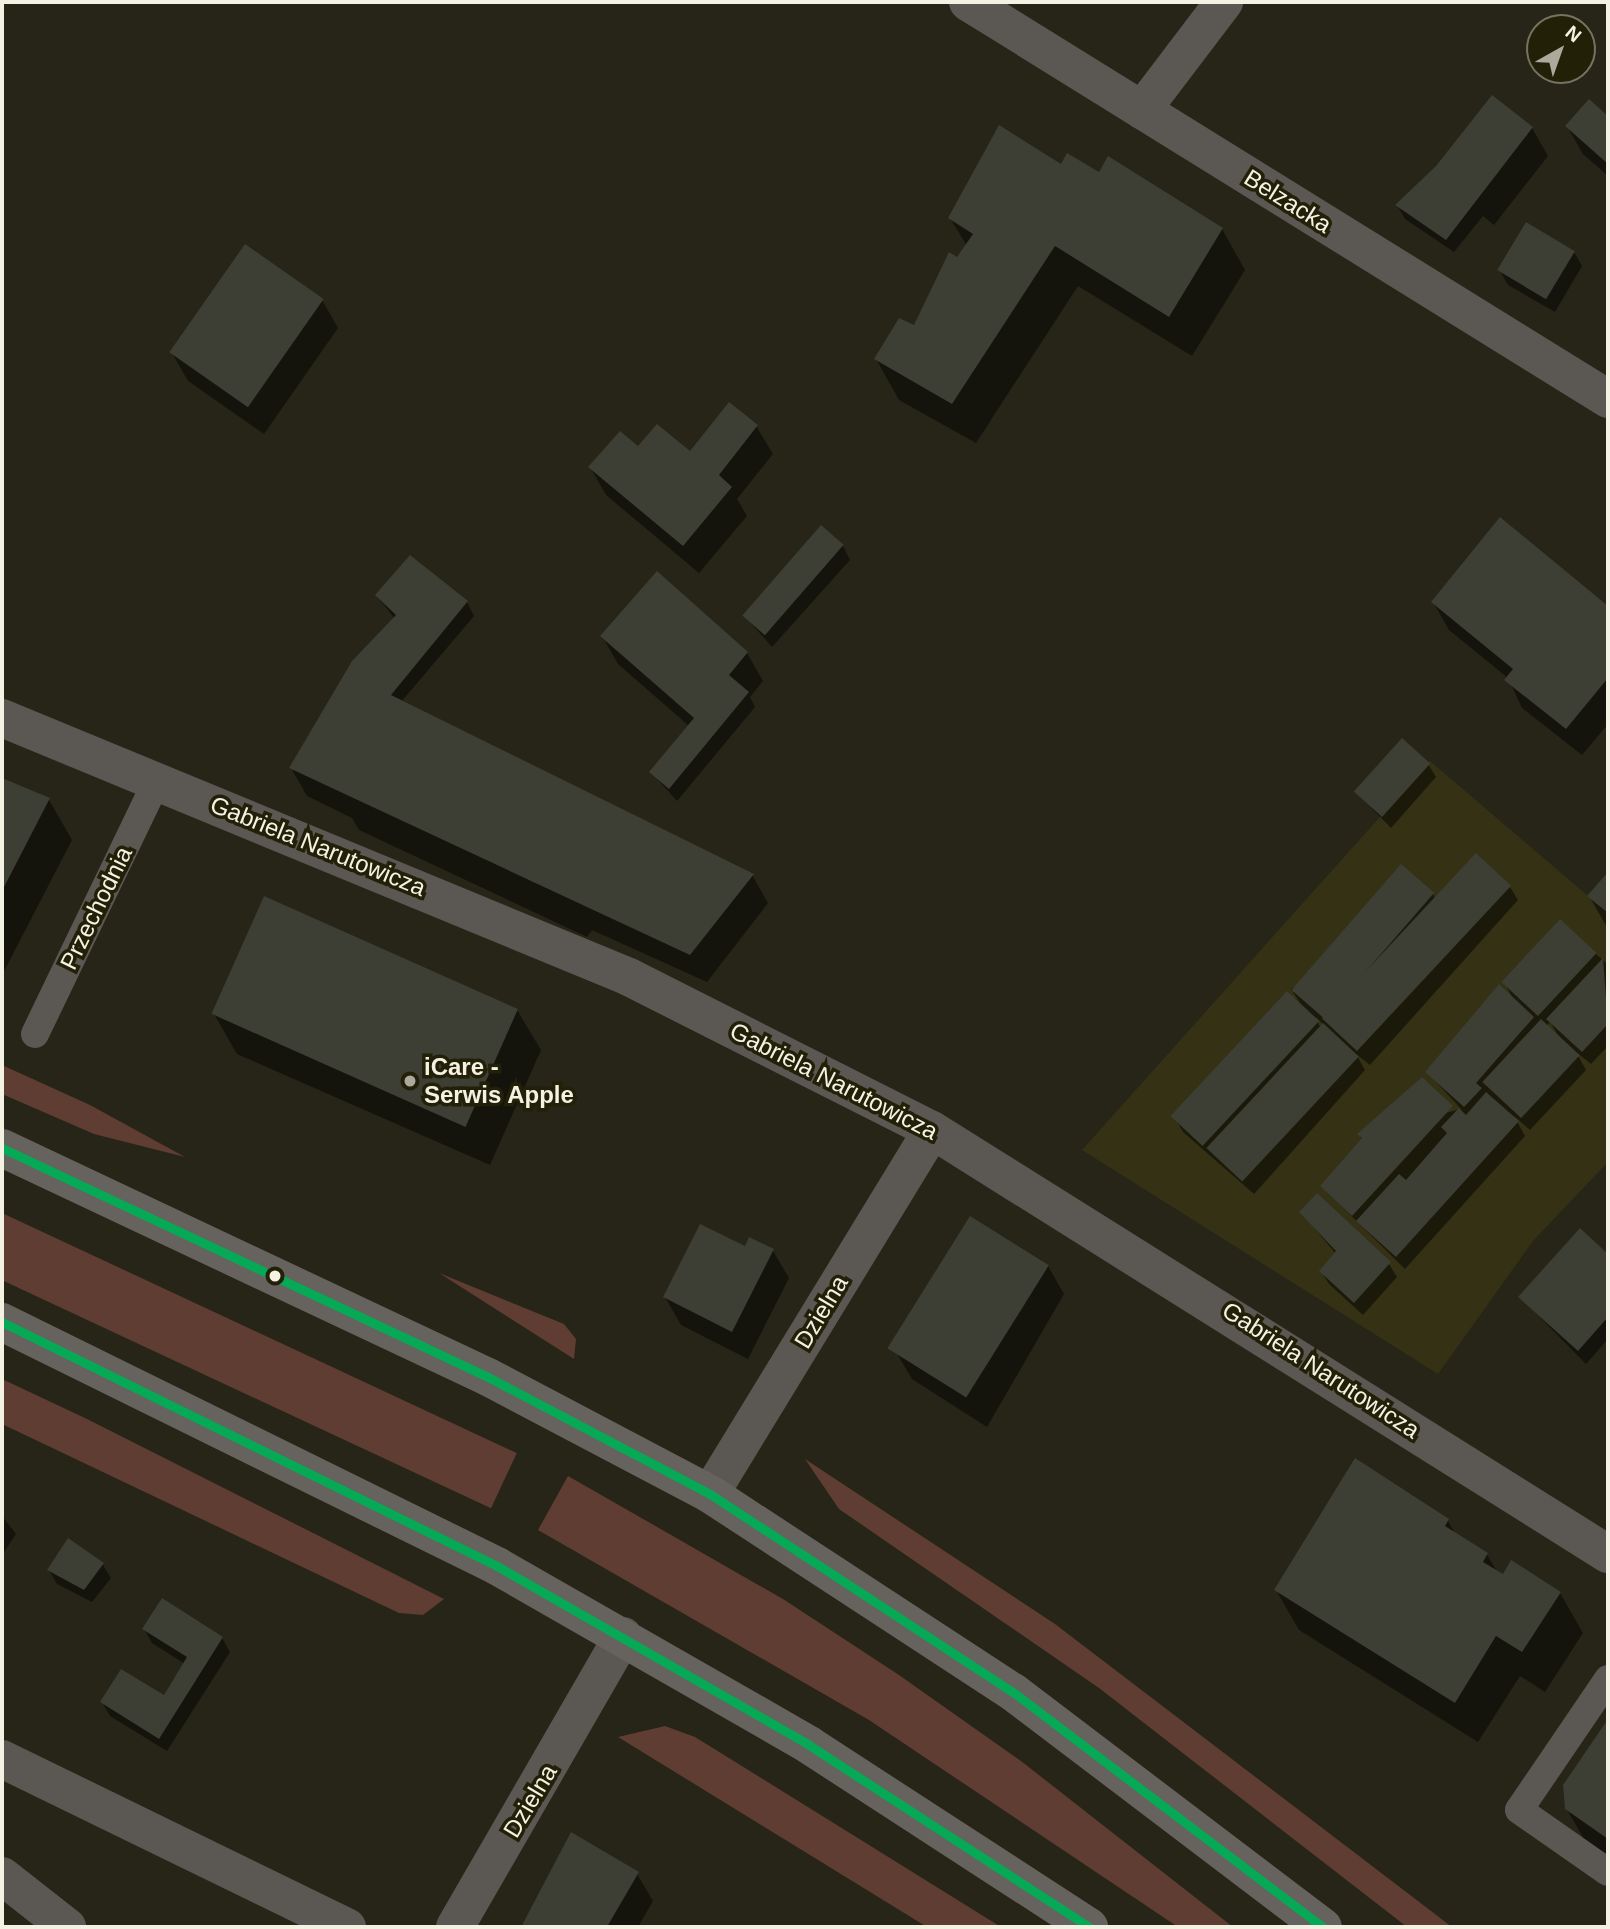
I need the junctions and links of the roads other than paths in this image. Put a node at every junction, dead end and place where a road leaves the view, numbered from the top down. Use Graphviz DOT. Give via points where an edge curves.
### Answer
graph roads {
  1 [pos="968,2"];
  2 [pos="1205,7"];
  3 [pos="1142,110"];
  4 [pos="1608,399"];
  5 [pos="2,719"];
  6 [pos="157,781"];
  7 [pos="36,1034"];
  8 [pos="932,1130"];
  9 [pos="2,1148"];
  10 [pos="2,1322"];
  11 [pos="710,1494"];
  12 [pos="1608,1554"];
  13 [pos="623,1636"];
  14 [pos="1608,1679"];
  15 [pos="2,1759"];
  16 [pos="1608,1872"];
  17 [pos="2,1876"];
  18 [pos="285,1915"];
  19 [pos="67,1927"];
  20 [pos="347,1927"];
  21 [pos="455,1927"];
  22 [pos="1089,1927"];
  23 [pos="1323,1927"];
  1 -- 3 [label="street, Belzacka"];
  2 -- 3 [label="street"];
  3 -- 4 [label="street, Belzacka"];
  5 -- 6 [label="street, Gabriela Narutowicza"];
  6 -- 7 [label="lane, Przechodnia"];
  6 -- 8 [label="street, Gabriela Narutowicza" via="629,977"];
  8 -- 11 [label="street, Dzielna"];
  8 -- 12 [label="street, Gabriela Narutowicza"];
  9 -- 11 [label="main road" via="463,1365"];
  10 -- 13 [label="main road" via="498,1566"];
  11 -- 23 [label="main road" via="1013,1692"];
  13 -- 21 [label="street, Dzielna"];
  13 -- 22 [label="main road" via="809,1745"];
  14 -- 16 [label="lane" via="1519,1810"];
  15 -- 18 [label="street"];
  17 -- 19 [label="street"];
  18 -- 20 [label="street"];
}
